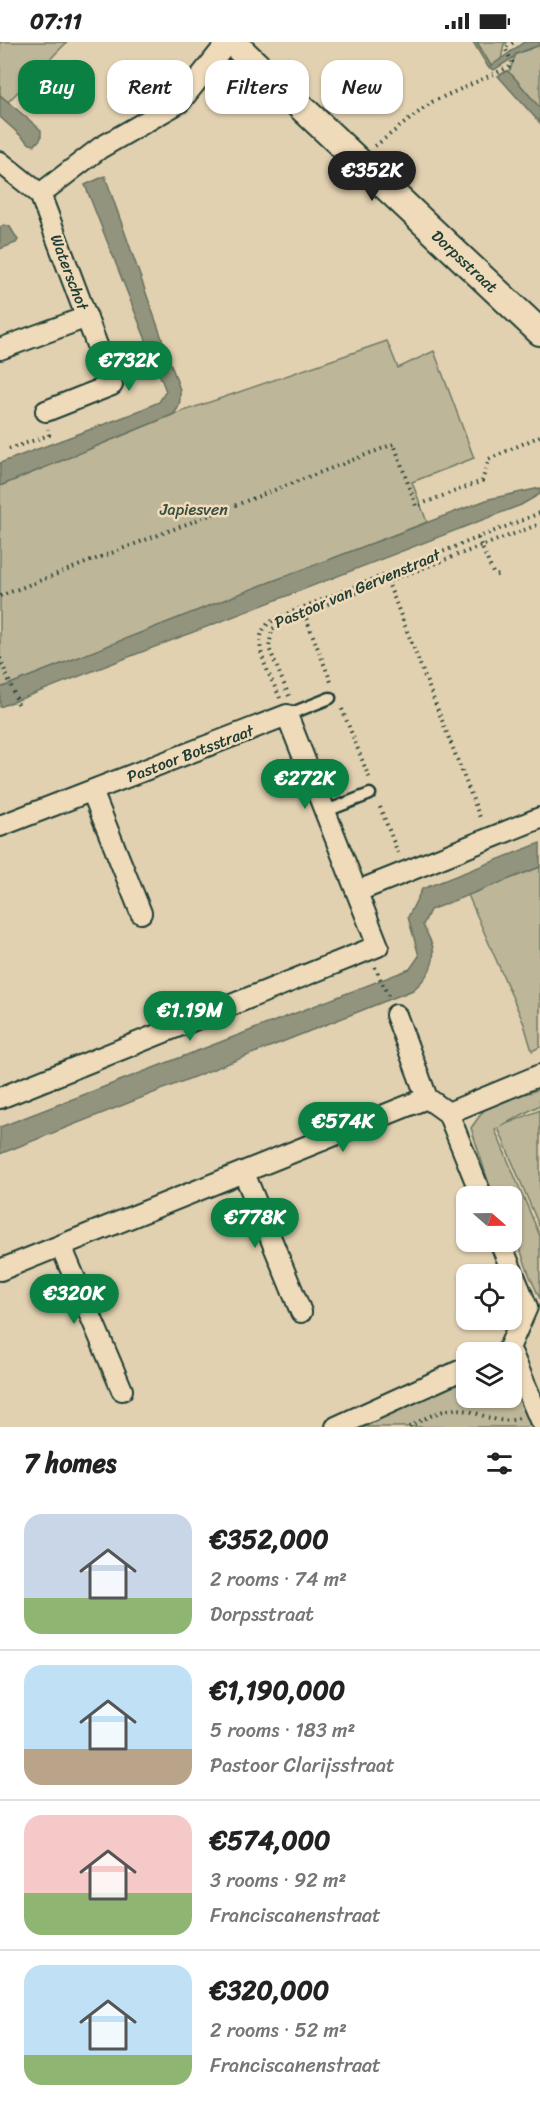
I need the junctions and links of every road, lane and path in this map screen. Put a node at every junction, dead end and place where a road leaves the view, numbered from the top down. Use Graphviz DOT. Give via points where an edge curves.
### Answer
graph roads {
  1 [pos="230,42"];
  2 [pos="514,42"];
  3 [pos="358,160"];
  4 [pos="0,162"];
  5 [pos="40,194"];
  6 [pos="87,317"];
  7 [pos="540,332"];
  8 [pos="0,349"];
  9 [pos="46,411"];
  10 [pos="540,436"];
  11 [pos="9,448"];
  12 [pos="540,513"];
  13 [pos="540,524"];
  14 [pos="478,538"];
  15 [pos="482,547"];
  16 [pos="385,575"];
  17 [pos="501,577"];
  18 [pos="387,582"];
  19 [pos="0,596"];
  20 [pos="304,613"];
  21 [pos="0,658"];
  22 [pos="334,695"];
  23 [pos="18,704"];
  24 [pos="291,714"];
  25 [pos="92,791"];
  26 [pos="373,792"];
  27 [pos="326,811"];
  28 [pos="540,818"];
  29 [pos="0,826"];
  30 [pos="488,838"];
  31 [pos="406,872"];
  32 [pos="358,891"];
  33 [pos="141,913"];
  34 [pos="376,969"];
  35 [pos="392,1007"];
  36 [pos="540,1075"];
  37 [pos="0,1098"];
  38 [pos="427,1098"];
  39 [pos="448,1113"];
  40 [pos="244,1173"];
  41 [pos="478,1186"];
  42 [pos="61,1246"];
  43 [pos="504,1252"];
  44 [pos="0,1270"];
  45 [pos="301,1312"];
  46 [pos="512,1342"];
  47 [pos="456,1373"];
  48 [pos="522,1382"];
  49 [pos="122,1390"];
  50 [pos="538,1416"];
  51 [pos="336,1427"];
  52 [pos="409,1427"];
  1 -- 3 [label="street, Dorpsstraat"];
  1 -- 5 [label="street" via="180,102 100,148"];
  2 -- 3 [label="path" via="505,48 512,62 509,67 432,102"];
  3 -- 7 [label="street, Dorpsstraat"];
  4 -- 5 [label="street"];
  5 -- 6 [label="street, Waterschot"];
  6 -- 8 [label="street"];
  6 -- 9 [label="street, Waterschot" via="112,385"];
  9 -- 11 [label="path" via="49,435"];
  10 -- 19 [label="path" via="489,459 482,481 416,506 394,444"];
  12 -- 14 [label="path, Pastoor van Gervenstraat"];
  13 -- 15 [label="path"];
  14 -- 15 [label="path"];
  14 -- 16 [label="path, Pastoor van Gervenstraat"];
  15 -- 17 [label="path" via="493,573"];
  15 -- 18 [label="path"];
  16 -- 18 [label="path"];
  16 -- 24 [label="path, Pastoor van Gervenstraat" via="266,625 260,638 262,653"];
  18 -- 20 [label="path"];
  18 -- 30 [label="path"];
  20 -- 22 [label="path"];
  20 -- 24 [label="path" via="272,629 269,648"];
  21 -- 23 [label="path"];
  22 -- 24 [label="lane"];
  22 -- 26 [label="path"];
  24 -- 25 [label="street, Pastoor Botsstraat"];
  24 -- 27 [label="street"];
  25 -- 29 [label="street, Pastoor Botsstraat"];
  25 -- 33 [label="street"];
  26 -- 27 [label="lane"];
  26 -- 31 [label="path"];
  27 -- 32 [label="street"];
  28 -- 30 [label="street"];
  30 -- 31 [label="street"];
  31 -- 32 [label="street"];
  32 -- 37 [label="street" via="378,946"];
  34 -- 35 [label="path"];
  35 -- 38 [label="street"];
  36 -- 39 [label="street"];
  38 -- 39 [label="street"];
  38 -- 40 [label="street"];
  39 -- 41 [label="street"];
  40 -- 42 [label="street"];
  40 -- 45 [label="street"];
  42 -- 44 [label="street"];
  42 -- 49 [label="street"];
  43 -- 46 [label="street" via="527,1307"];
  47 -- 51 [label="street"];
  48 -- 50 [label="street"];
  50 -- 52 [label="path" via="502,1423 451,1409"];
}
